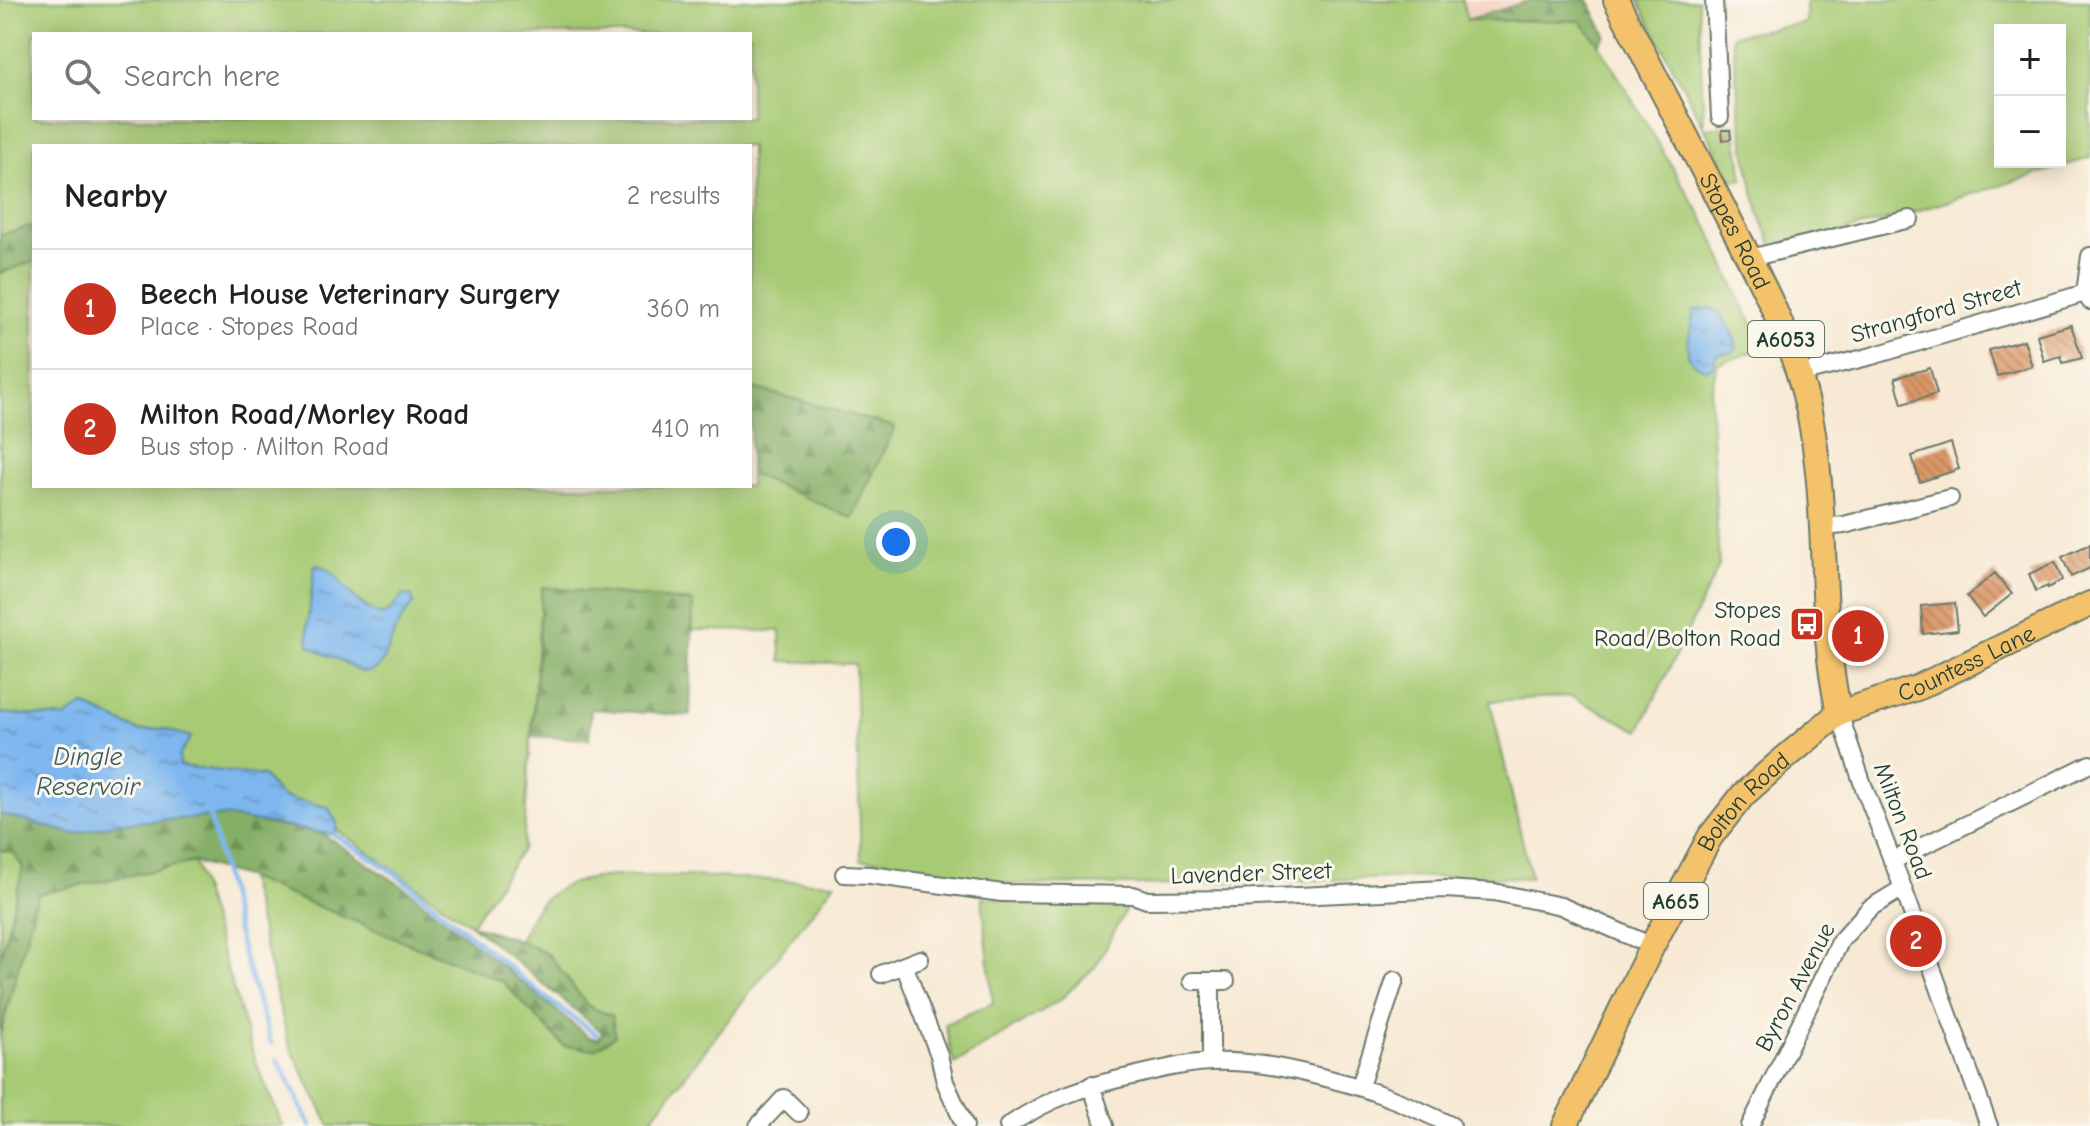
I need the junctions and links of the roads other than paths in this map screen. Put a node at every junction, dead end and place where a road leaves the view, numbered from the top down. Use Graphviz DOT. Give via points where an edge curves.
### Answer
graph roads {
  1 [pos="1616,0"];
  2 [pos="1714,0"];
  3 [pos="1720,117"];
  4 [pos="1910,219"];
  5 [pos="2087,255"];
  6 [pos="1750,258"];
  7 [pos="2088,298"];
  8 [pos="1799,374"];
  9 [pos="1950,498"];
  10 [pos="1823,527"];
  11 [pos="2090,604"];
  12 [pos="1839,713"];
  13 [pos="2090,764"];
  14 [pos="1892,861"];
  15 [pos="844,874"];
  16 [pos="1903,888"];
  17 [pos="1652,946"];
  18 [pos="881,974"];
  19 [pos="1192,981"];
  20 [pos="1372,990"];
  21 [pos="1211,1062"];
  22 [pos="1091,1085"];
  23 [pos="1360,1086"];
  24 [pos="799,1113"];
  25 [pos="758,1126"];
  26 [pos="965,1126"];
  27 [pos="1008,1126"];
  28 [pos="1105,1126"];
  29 [pos="1452,1126"];
  30 [pos="1565,1126"];
  31 [pos="1750,1126"];
  32 [pos="1989,1126"];
  1 -- 6 [label="main road, Stopes Road / A6053"];
  2 -- 3 [label="street"];
  4 -- 6 [label="street"];
  5 -- 7 [label="street, Strangford Street"];
  6 -- 8 [label="main road, Stopes Road / A6053"];
  7 -- 8 [label="street, Strangford Street"];
  8 -- 10 [label="main road, Stopes Road / A6053" via="1815,441"];
  9 -- 10 [label="street"];
  10 -- 12 [label="main road, Stopes Road / A6053" via="1830,664"];
  11 -- 12 [label="main road, Countess Lane / A665" via="1917,688"];
  12 -- 14 [label="street, Milton Road"];
  12 -- 17 [label="main road, Bolton Road / A665" via="1743,795 1710,837"];
  13 -- 14 [label="street"];
  14 -- 16 [label="street, Milton Road"];
  15 -- 17 [label="street, Lavender Street" via="1002,893 1133,895 1147,900 1445,889 1494,892 1561,906"];
  16 -- 31 [label="street, Byron Avenue" via="1870,908 1841,940"];
  16 -- 32 [label="street, Milton Road"];
  17 -- 30 [label="main road, Bolton Road / A665"];
  18 -- 26 [label="street" via="912,962 945,1082"];
  19 -- 21 [label="street" via="1219,981"];
  20 -- 23 [label="street" via="1392,989"];
  21 -- 22 [label="street"];
  21 -- 23 [label="street" via="1247,1062"];
  22 -- 27 [label="street" via="1057,1097"];
  22 -- 28 [label="street"];
  23 -- 29 [label="street"];
  24 -- 25 [label="street" via="784,1098"];
}
